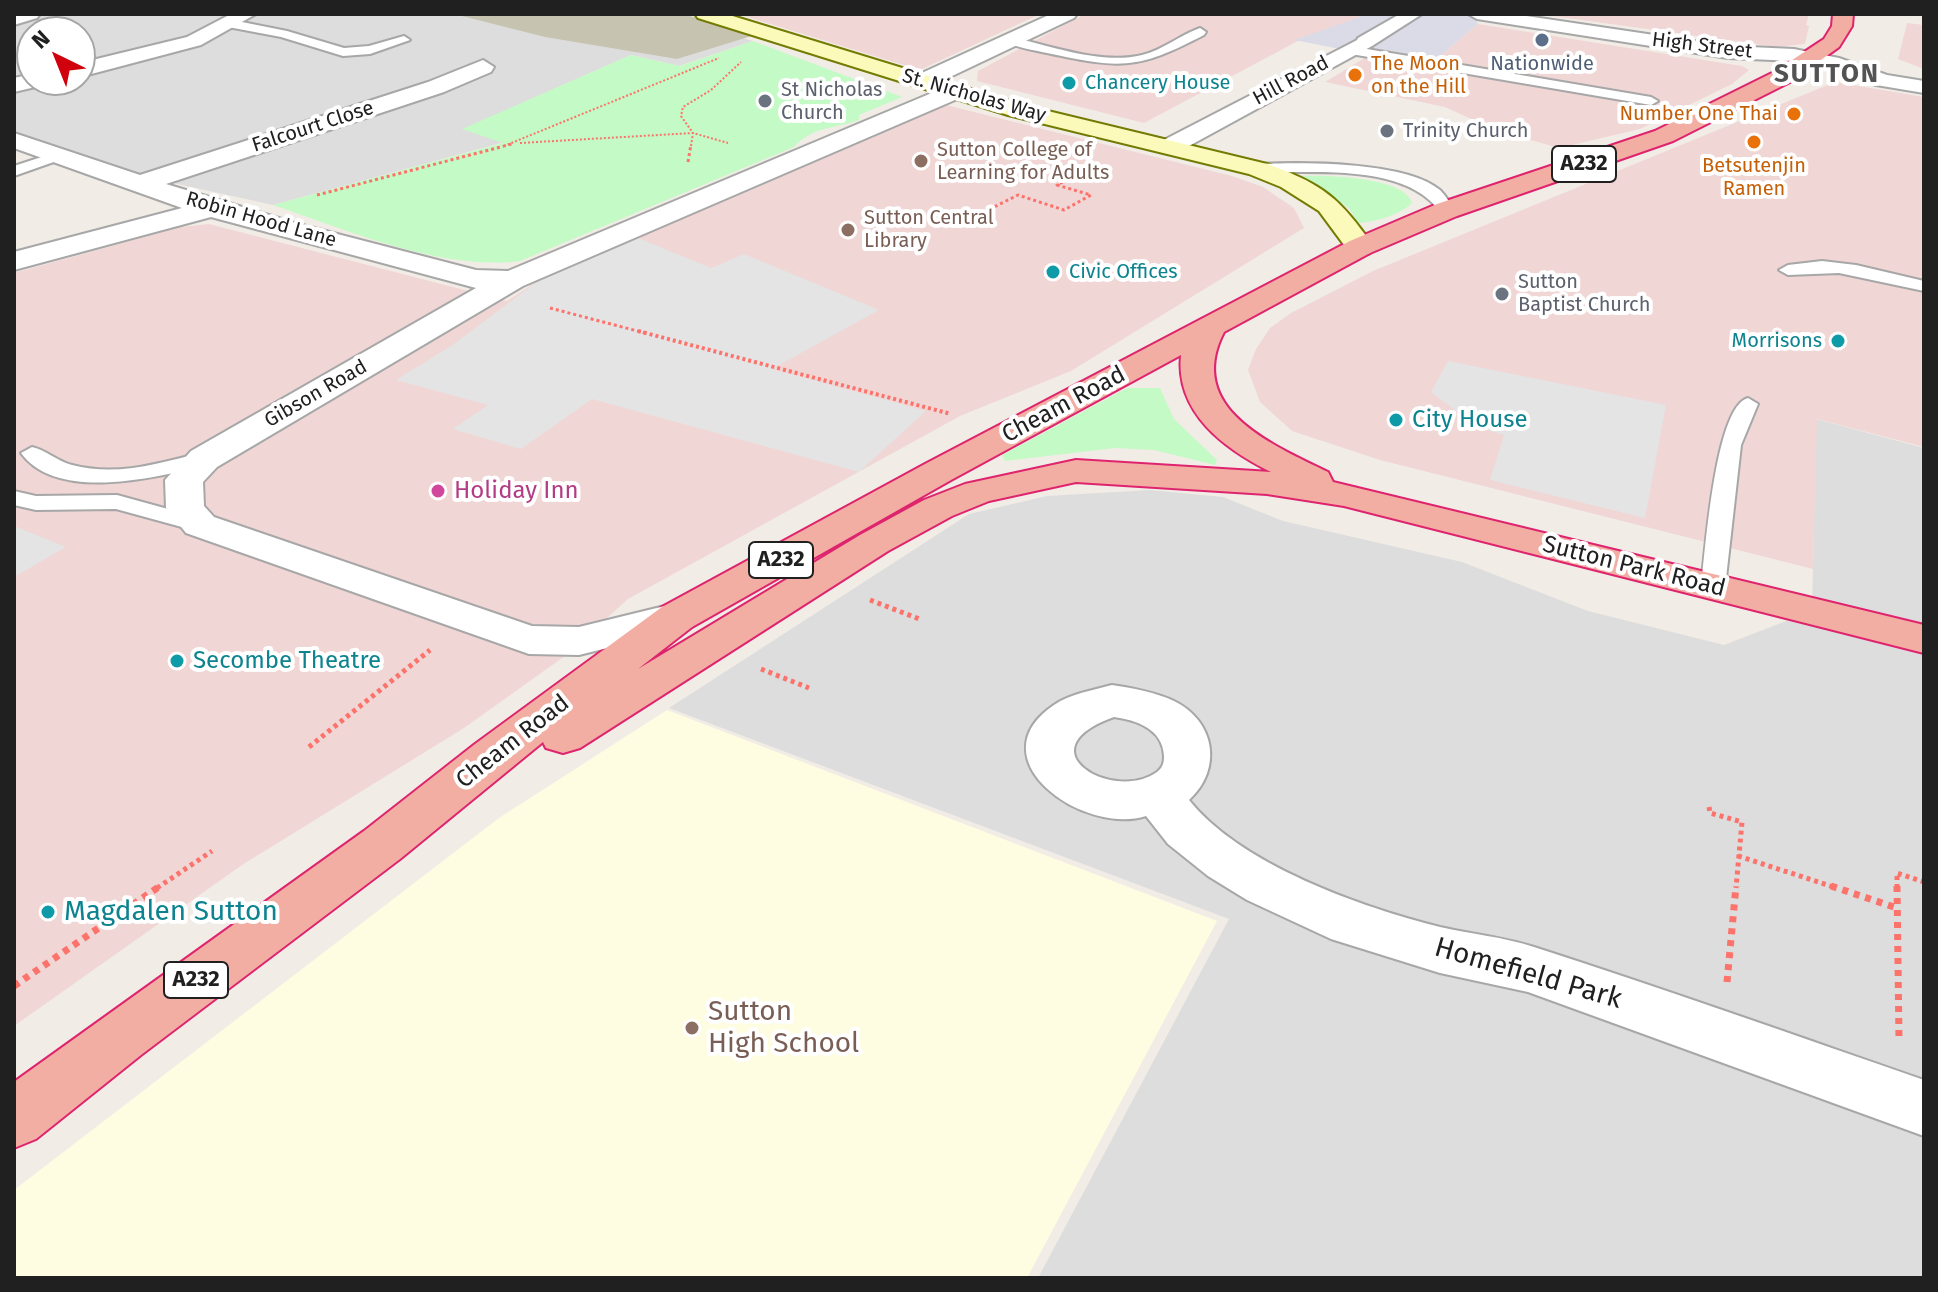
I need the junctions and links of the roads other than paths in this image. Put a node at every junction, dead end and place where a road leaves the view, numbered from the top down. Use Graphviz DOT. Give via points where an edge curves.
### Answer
graph roads {
  1 [pos="30,14"];
  2 [pos="705,14"];
  3 [pos="1067,14"];
  4 [pos="1413,14"];
  5 [pos="1477,14"];
  6 [pos="1843,14"];
  7 [pos="14,19"];
  8 [pos="239,19"];
  9 [pos="1200,32"];
  10 [pos="404,40"];
  11 [pos="1011,41"];
  12 [pos="1357,46"];
  13 [pos="1808,62"];
  14 [pos="96,66"];
  15 [pos="483,67"];
  16 [pos="921,82"];
  17 [pos="1924,87"];
  18 [pos="954,92"];
  19 [pos="1651,101"];
  20 [pos="14,140"];
  21 [pos="1169,147"];
  22 [pos="60,155"];
  23 [pos="1258,169"];
  24 [pos="14,171"];
  25 [pos="142,183"];
  26 [pos="1447,210"];
  27 [pos="225,212"];
  28 [pos="1360,247"];
  29 [pos="14,261"];
  30 [pos="1788,270"];
  31 [pos="501,286"];
  32 [pos="1924,286"];
  33 [pos="1212,325"];
  34 [pos="1748,404"];
  35 [pos="32,453"];
  36 [pos="204,459"];
  37 [pos="978,492"];
  38 [pos="1345,495"];
  39 [pos="14,498"];
  40 [pos="200,525"];
  41 [pos="1713,587"];
  42 [pos="677,617"];
  43 [pos="1924,639"];
  44 [pos="1159,796"];
  45 [pos="382,845"];
  46 [pos="1912,1104"];
  47 [pos="14,1119"];
  1 -- 7 [label="street"];
  2 -- 16 [label="main road, St. Nicholas Way"];
  3 -- 11 [label="street"];
  4 -- 12 [label="street, Hill Road"];
  5 -- 13 [label="street, High Street"];
  6 -- 13 [label="highway, A232" via="1832,43"];
  8 -- 10 [label="lane" via="343,52"];
  8 -- 14 [label="street" via="168,49"];
  9 -- 11 [label="lane" via="1133,60"];
  11 -- 16 [label="street"];
  12 -- 19 [label="lane"];
  12 -- 21 [label="street, Hill Road"];
  13 -- 17 [label="street, High Street"];
  13 -- 26 [label="highway, Cheam Road / A232" via="1664,136"];
  15 -- 25 [label="street, Falcourt Close"];
  16 -- 18 [label="main road, St. Nicholas Way"];
  18 -- 21 [label="main road, St. Nicholas Way"];
  18 -- 31 [label="street, Gibson Road"];
  20 -- 22 [label="street, Robin Hood Lane"];
  21 -- 23 [label="main road, St. Nicholas Way"];
  22 -- 24 [label="lane"];
  22 -- 25 [label="street, Robin Hood Lane"];
  23 -- 26 [label="lane" via="1297,167 1413,183 1433,192"];
  23 -- 28 [label="main road, St. Nicholas Way" via="1329,205"];
  25 -- 27 [label="street, Robin Hood Lane"];
  26 -- 28 [label="highway, Cheam Road / A232"];
  27 -- 29 [label="street"];
  27 -- 31 [label="street, Robin Hood Lane"];
  28 -- 33 [label="highway, Cheam Road / A232"];
  30 -- 32 [label="lane" via="1832,266"];
  31 -- 36 [label="street, Gibson Road"];
  33 -- 38 [label="highway, Sutton Park Road / A232" via="1197,357 1198,378 1220,422 1246,444"];
  33 -- 42 [label="highway, Cheam Road / A232"];
  34 -- 41 [label="lane" via="1730,445"];
  35 -- 36 [label="lane" via="41,465 129,477"];
  36 -- 40 [label="street, Gibson Road" via="184,480 185,508"];
  37 -- 38 [label="highway, Sutton Park Road / A232" via="1076,471 1267,483"];
  37 -- 45 [label="highway, Cheam Road / A232" via="874,543"];
  38 -- 41 [label="highway, Sutton Park Road / A232"];
  39 -- 40 [label="lane" via="36,503 117,502"];
  40 -- 42 [label="street" via="529,640 579,641"];
  41 -- 43 [label="highway, Sutton Park Road / A232"];
  42 -- 45 [label="highway, Cheam Road / A232"];
  44 -- 46 [label="street, Homefield Park" via="1187,832 1254,880 1316,910 1461,957 1530,969"];
  45 -- 47 [label="highway, Cheam Road / A232"];
}
